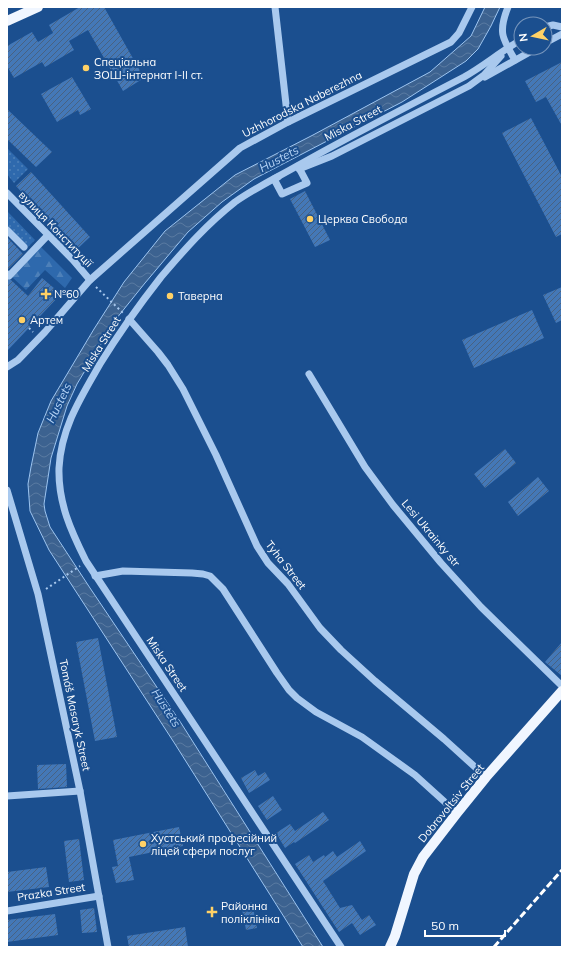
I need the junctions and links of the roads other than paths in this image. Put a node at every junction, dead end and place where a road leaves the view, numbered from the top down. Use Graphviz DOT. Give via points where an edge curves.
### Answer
graph roads {
  1 [pos="38,7"];
  2 [pos="275,7"];
  3 [pos="472,7"];
  4 [pos="508,7"];
  5 [pos="7,21"];
  6 [pos="562,34"];
  7 [pos="553,39"];
  8 [pos="513,45"];
  9 [pos="508,48"];
  10 [pos="522,56"];
  11 [pos="515,60"];
  12 [pos="476,82"];
  13 [pos="288,122"];
  14 [pos="299,167"];
  15 [pos="274,179"];
  16 [pos="7,194"];
  17 [pos="7,230"];
  18 [pos="48,235"];
  19 [pos="24,246"];
  20 [pos="7,274"];
  21 [pos="90,280"];
  22 [pos="126,317"];
  23 [pos="7,367"];
  24 [pos="309,374"];
  25 [pos="7,490"];
  26 [pos="95,576"];
  27 [pos="562,686"];
  28 [pos="562,691"];
  29 [pos="486,778"];
  30 [pos="80,791"];
  31 [pos="7,796"];
  32 [pos="457,813"];
  33 [pos="99,896"];
  34 [pos="7,911"];
  35 [pos="108,947"];
  36 [pos="341,947"];
  37 [pos="390,947"];
  1 -- 5 [label="main road"];
  2 -- 13 [label="street"];
  3 -- 13 [label="street, Uzhhorodska Naberezhna" via="459,33 451,42"];
  4 -- 9 [label="street" via="502,33"];
  6 -- 7 [label="street"];
  8 -- 9 [label="street, Miska Street"];
  9 -- 11 [label="street"];
  9 -- 12 [label="street"];
  9 -- 14 [label="street, Miska Street" via="467,75 322,152"];
  10 -- 11 [label="street"];
  11 -- 12 [label="street"];
  12 -- 14 [label="street" via="339,152"];
  13 -- 21 [label="street, Uzhhorodska Naberezhna" via="240,148"];
  14 -- 15 [label="street, Miska Street"];
  14 -- 15 [label="street" via="307,183 282,194"];
  15 -- 22 [label="street, Miska Street" via="235,203 200,234"];
  16 -- 18 [label="street, вулиця Конституції"];
  17 -- 19 [label="street"];
  18 -- 20 [label="street" via="9,276"];
  18 -- 21 [label="street, вулиця Конституції"];
  21 -- 23 [label="street, Uzhhorodska Naberezhna" via="29,349"];
  22 -- 26 [label="street, Miska Street" via="75,406 61,452 59,480 68,522"];
  22 -- 29 [label="street, Tyha Street" via="168,365 183,389 257,546 268,563 288,584 320,628 346,654"];
  24 -- 27 [label="street, Lesi Ukrainky str" via="365,467 393,505 481,607"];
  25 -- 30 [label="street, Tomáš Masaryk Street" via="38,594"];
  26 -- 32 [label="street" via="123,571 210,576 223,589 276,673 297,698 316,712 362,737 415,775"];
  26 -- 36 [label="street, Miska Street"];
  28 -- 29 [label="main road, Dobrovoltsiv Street"];
  29 -- 32 [label="main road, Dobrovoltsiv Street"];
  30 -- 31 [label="street"];
  30 -- 33 [label="street, Tomáš Masaryk Street"];
  32 -- 37 [label="main road, Dobrovoltsiv Street" via="418,866"];
  33 -- 34 [label="street, Prazka Street"];
  33 -- 35 [label="street, Tomáš Masaryk Street"];
}
